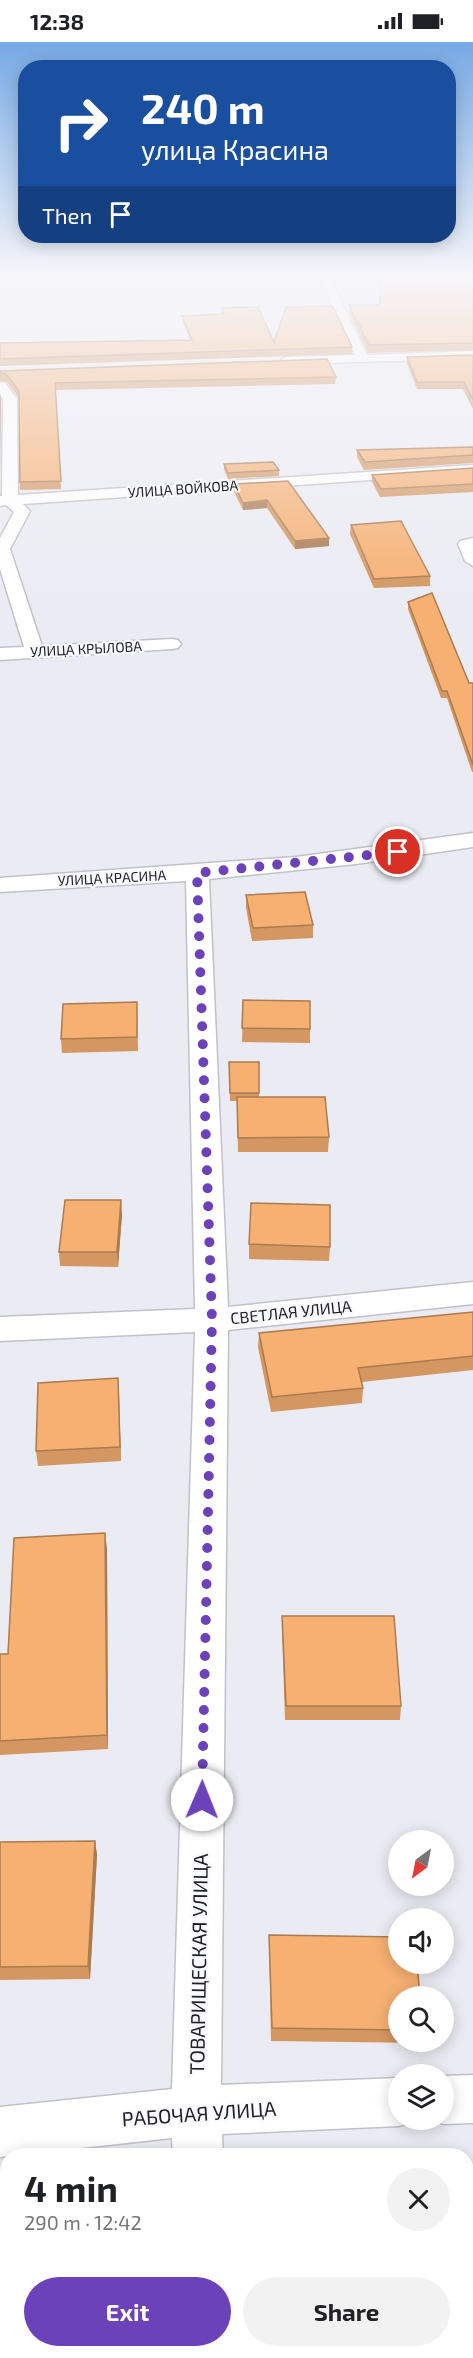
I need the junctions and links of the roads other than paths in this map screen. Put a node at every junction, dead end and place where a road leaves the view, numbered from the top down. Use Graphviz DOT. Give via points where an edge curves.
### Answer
graph roads {
  1 [pos="0,386"];
  2 [pos="473,469"];
  3 [pos="5,501"];
  4 [pos="473,543"];
  5 [pos="473,561"];
  6 [pos="172,644"];
  7 [pos="35,652"];
  8 [pos="0,654"];
  9 [pos="473,840"];
  10 [pos="197,873"];
  11 [pos="0,885"];
  12 [pos="473,1293"];
  13 [pos="212,1320"];
  14 [pos="0,1329"];
  15 [pos="473,2099"];
  16 [pos="454,2100"];
  17 [pos="388,2104"];
  18 [pos="0,2132"];
  19 [pos="197,2134"];
  1 -- 3 [label="street" via="10,399"];
  2 -- 3 [label="street, УЛИЦА ВОЙКОВА"];
  3 -- 7 [label="street" via="22,511 2,549"];
  4 -- 5 [label="street" via="466,544"];
  6 -- 7 [label="street, УЛИЦА КРЫЛОВА"];
  7 -- 8 [label="street, УЛИЦА КРЫЛОВА"];
  9 -- 10 [label="street, УЛИЦА КРАСИНА"];
  10 -- 11 [label="street, УЛИЦА КРАСИНА"];
  10 -- 13 [label="street, ТОВАРИЩЕСКАЯ УЛИЦА"];
  12 -- 13 [label="street, СВЕТЛАЯ УЛИЦА"];
  13 -- 14 [label="street, СВЕТЛАЯ УЛИЦА"];
  13 -- 19 [label="street, ТОВАРИЩЕСКАЯ УЛИЦА"];
  15 -- 16 [label="street"];
  17 -- 19 [label="street, РАБОЧАЯ УЛИЦА"];
  18 -- 19 [label="street, РАБОЧАЯ УЛИЦА"];
}
